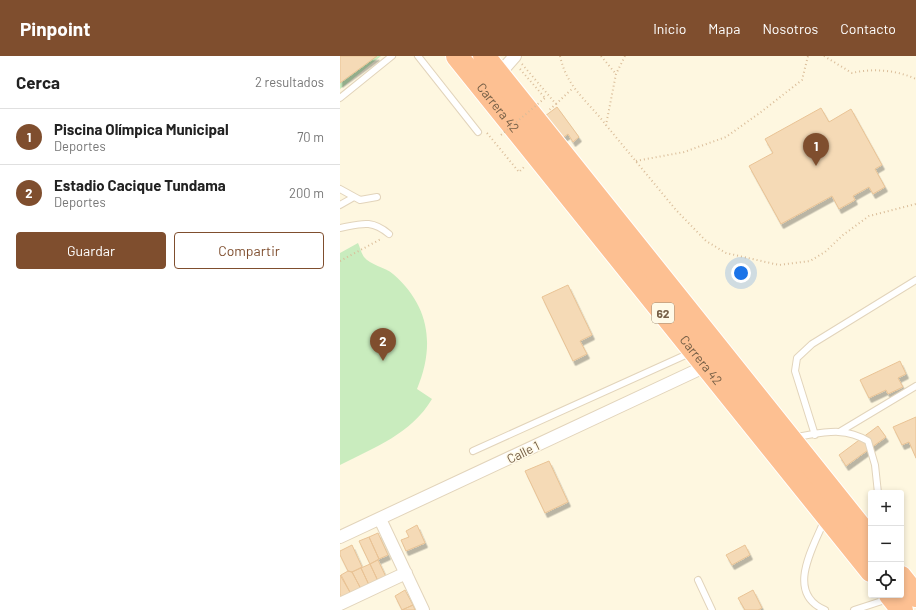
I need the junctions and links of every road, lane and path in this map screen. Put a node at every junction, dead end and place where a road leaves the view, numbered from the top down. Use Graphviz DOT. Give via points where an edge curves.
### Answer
graph roads {
  1 [pos="392,56"];
  2 [pos="418,56"];
  3 [pos="457,56"];
  4 [pos="484,56"];
  5 [pos="515,56"];
  6 [pos="560,56"];
  7 [pos="601,56"];
  8 [pos="625,56"];
  9 [pos="808,56"];
  10 [pos="824,56"];
  11 [pos="499,74"];
  12 [pos="616,74"];
  13 [pos="916,79"];
  14 [pos="573,88"];
  15 [pos="340,98"];
  16 [pos="556,104"];
  17 [pos="536,121"];
  18 [pos="606,125"];
  19 [pos="481,130"];
  20 [pos="501,135"];
  21 [pos="520,160"];
  22 [pos="636,160"];
  23 [pos="340,189"];
  24 [pos="354,197"];
  25 [pos="377,197"];
  26 [pos="916,204"];
  27 [pos="340,205"];
  28 [pos="340,228"];
  29 [pos="389,234"];
  30 [pos="340,261"];
  31 [pos="916,280"];
  32 [pos="700,359"];
  33 [pos="916,386"];
  34 [pos="841,431"];
  35 [pos="815,434"];
  36 [pos="790,438"];
  37 [pos="473,451"];
  38 [pos="878,490"];
  39 [pos="826,516"];
  40 [pos="380,519"];
  41 [pos="868,532"];
  42 [pos="340,537"];
  43 [pos="868,566"];
  44 [pos="406,573"];
  45 [pos="698,580"];
  46 [pos="904,582"];
  47 [pos="916,596"];
  48 [pos="895,601"];
  49 [pos="340,604"];
  50 [pos="423,610"];
  51 [pos="712,610"];
  52 [pos="825,610"];
  53 [pos="854,610"];
  1 -- 15 [label="lane"];
  2 -- 19 [label="lane"];
  3 -- 32 [label="highway, Carrera 42 / 62"];
  4 -- 11 [label="highway, Carrera 42 / 62"];
  5 -- 11 [label="street"];
  6 -- 14 [label="path" via="564,72"];
  7 -- 12 [label="path"];
  8 -- 12 [label="path"];
  9 -- 22 [label="path" via="802,80 726,137 684,152"];
  10 -- 13 [label="path" via="852,73 866,70 904,74"];
  11 -- 17 [label="highway, Carrera 42 / 62"];
  12 -- 18 [label="path"];
  14 -- 16 [label="path"];
  14 -- 18 [label="path"];
  16 -- 17 [label="path"];
  16 -- 20 [label="path, bridge" via="522,64 518,66 545,98"];
  17 -- 36 [label="highway, Carrera 42 / 62"];
  18 -- 22 [label="path"];
  19 -- 21 [label="path" via="520,172 525,167"];
  22 -- 26 [label="path" via="676,210 706,241 726,253 779,265 810,261 869,216"];
  23 -- 24 [label="lane"];
  24 -- 25 [label="lane" via="360,200"];
  24 -- 27 [label="lane"];
  28 -- 29 [label="lane" via="370,223"];
  29 -- 30 [label="path"];
  31 -- 35 [label="lane" via="812,344 797,358 795,371"];
  32 -- 37 [label="lane"];
  32 -- 39 [label="highway, Carrera 42 / 62"];
  32 -- 40 [label="street, Calle 1"];
  33 -- 34 [label="lane"];
  34 -- 35 [label="lane"];
  34 -- 38 [label="lane" via="868,441 875,465"];
  35 -- 36 [label="lane"];
  36 -- 41 [label="highway, Carrera 42 / 62"];
  39 -- 43 [label="highway, Carrera 42 / 62"];
  39 -- 52 [label="lane" via="805,567 804,583 811,600"];
  40 -- 42 [label="street, Calle 1"];
  40 -- 44 [label="street"];
  44 -- 49 [label="street"];
  44 -- 50 [label="street"];
  45 -- 51 [label="lane"];
  46 -- 47 [label="highway"];
  48 -- 53 [label="lane"];
}
